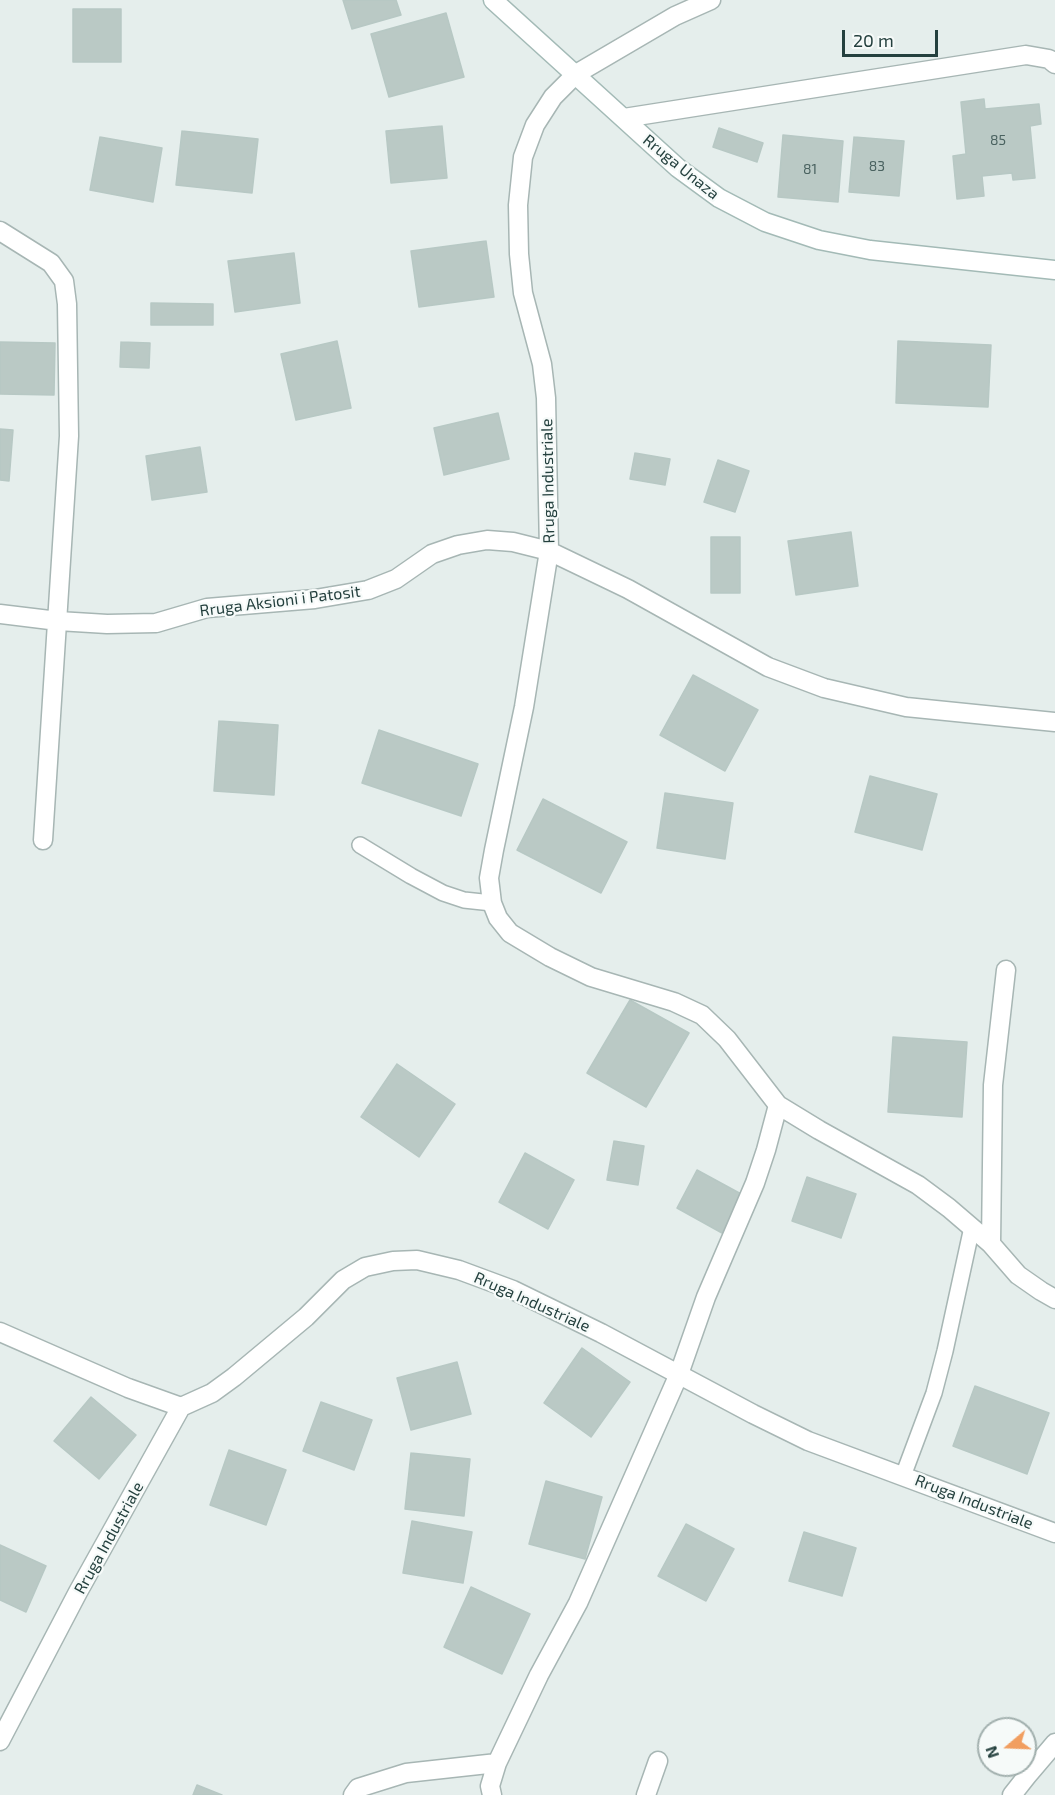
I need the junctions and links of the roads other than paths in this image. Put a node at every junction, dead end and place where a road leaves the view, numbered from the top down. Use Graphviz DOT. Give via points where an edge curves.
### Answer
graph roads {
  1 [pos="493,0"];
  2 [pos="711,0"];
  3 [pos="1055,64"];
  4 [pos="576,74"];
  5 [pos="624,118"];
  6 [pos="0,231"];
  7 [pos="1055,270"];
  8 [pos="549,551"];
  9 [pos="0,614"];
  10 [pos="58,621"];
  11 [pos="1055,722"];
  12 [pos="43,840"];
  13 [pos="360,845"];
  14 [pos="492,903"];
  15 [pos="1006,970"];
  16 [pos="778,1105"];
  17 [pos="972,1227"];
  18 [pos="991,1244"];
  19 [pos="1055,1299"];
  20 [pos="0,1332"];
  21 [pos="679,1374"];
  22 [pos="181,1407"];
  23 [pos="903,1476"];
  24 [pos="1055,1533"];
  25 [pos="0,1741"];
  26 [pos="1055,1743"];
  27 [pos="658,1761"];
  28 [pos="497,1763"];
  29 [pos="352,1795"];
  30 [pos="492,1795"];
  31 [pos="646,1795"];
  32 [pos="1012,1795"];
  1 -- 4 [label="street, Rruga Unaza"];
  2 -- 4 [label="street, Rruga Industriale" via="675,16"];
  3 -- 5 [label="street" via="1026,55"];
  4 -- 5 [label="street, Rruga Unaza"];
  4 -- 8 [label="street, Rruga Industriale" via="553,97 535,125 523,157 518,205 523,293 542,364 546,399"];
  5 -- 7 [label="street, Rruga Unaza" via="678,168 719,198 765,222 819,240 870,250"];
  6 -- 10 [label="street" via="51,263 64,281 69,436"];
  8 -- 10 [label="street, Rruga Aksioni i Patosit" via="487,540 432,554 396,579 368,590 315,599 207,608 156,622"];
  8 -- 11 [label="street, Rruga Aksioni i Patosit" via="628,589 768,667 824,688 906,707"];
  8 -- 14 [label="street, Rruga Industriale" via="524,706 489,878"];
  9 -- 10 [label="street, Rruga Aksioni i Patosit"];
  10 -- 12 [label="street"];
  13 -- 14 [label="lane" via="443,893"];
  14 -- 16 [label="street" via="510,933 550,957 591,977 674,1002 702,1015 727,1039"];
  15 -- 18 [label="street" via="993,1084"];
  16 -- 17 [label="street" via="918,1185"];
  16 -- 21 [label="street" via="755,1183 706,1297"];
  17 -- 18 [label="street"];
  17 -- 23 [label="lane" via="937,1382"];
  18 -- 19 [label="street" via="1018,1275"];
  20 -- 22 [label="street"];
  21 -- 22 [label="street, Rruga Industriale" via="513,1290 459,1270 417,1260 393,1261 365,1267 343,1281 234,1377 212,1393"];
  21 -- 23 [label="street, Rruga Industriale" via="808,1441"];
  21 -- 28 [label="street" via="578,1603"];
  22 -- 25 [label="street, Rruga Industriale"];
  23 -- 24 [label="street, Rruga Industriale"];
  26 -- 32 [label="street"];
  27 -- 31 [label="street"];
  28 -- 29 [label="street" via="406,1773 358,1788"];
  28 -- 30 [label="street" via="490,1786"];
}
